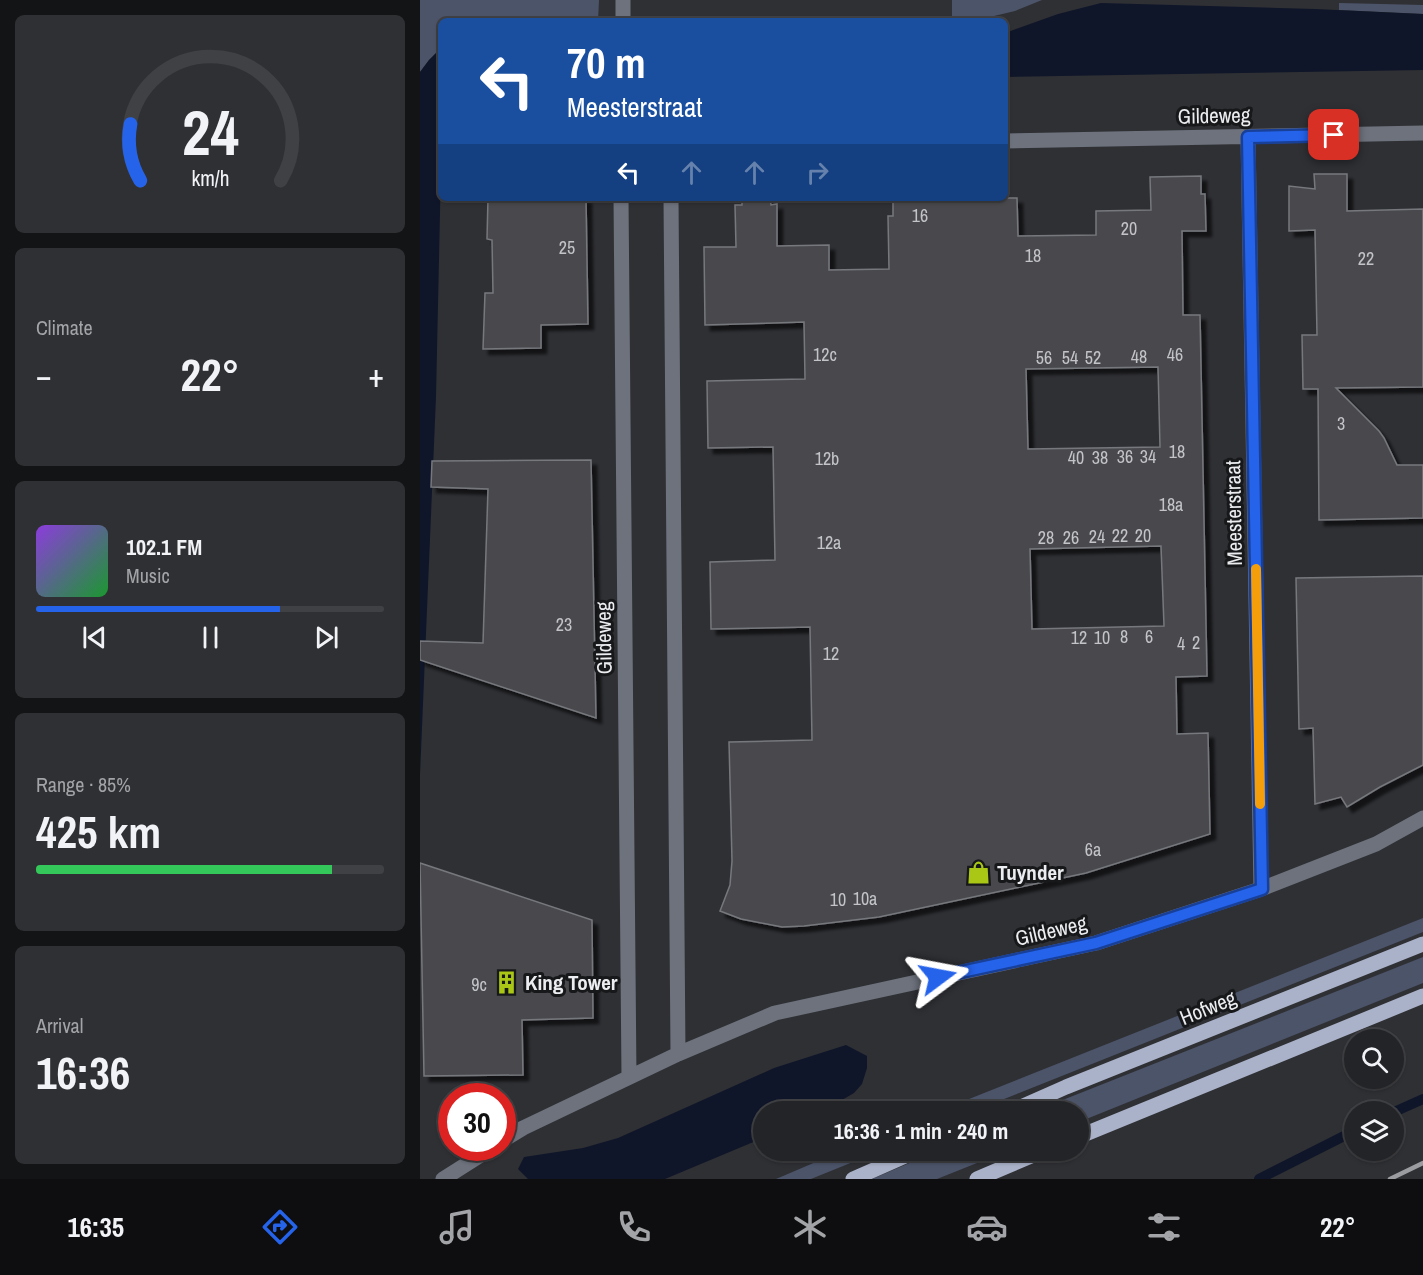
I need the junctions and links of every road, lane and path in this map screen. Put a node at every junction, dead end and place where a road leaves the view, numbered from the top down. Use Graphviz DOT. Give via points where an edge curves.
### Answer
graph roads {
  1 [pos="623,0"];
  2 [pos="623,18"];
  3 [pos="1423,133"];
  4 [pos="1248,137"];
  5 [pos="1008,141"];
  6 [pos="621,201"];
  7 [pos="671,201"];
  8 [pos="1423,818"];
  9 [pos="1262,889"];
  10 [pos="1423,944"];
  11 [pos="1423,996"];
  12 [pos="678,1053"];
  13 [pos="629,1077"];
  14 [pos="1036,1101"];
  15 [pos="516,1132"];
  16 [pos="1089,1133"];
  17 [pos="471,1161"];
  18 [pos="894,1161"];
  19 [pos="1019,1161"];
  20 [pos="443,1179"];
  21 [pos="853,1179"];
  22 [pos="977,1179"];
  1 -- 2 [label="street"];
  3 -- 4 [label="street, Gildeweg"];
  4 -- 5 [label="street, Gildeweg"];
  4 -- 9 [label="street, Meesterstraat"];
  6 -- 13 [label="street, Gildeweg"];
  7 -- 12 [label="street"];
  8 -- 9 [label="street, Gildeweg" via="1376,843"];
  9 -- 12 [label="street, Gildeweg" via="1096,943 776,1012"];
  10 -- 14 [label="main road, Hofweg"];
  11 -- 16 [label="main road"];
  12 -- 13 [label="street, Gildeweg"];
  13 -- 15 [label="street, Gildeweg"];
  17 -- 20 [label="street"];
  18 -- 21 [label="main road"];
  19 -- 22 [label="main road"];
}
